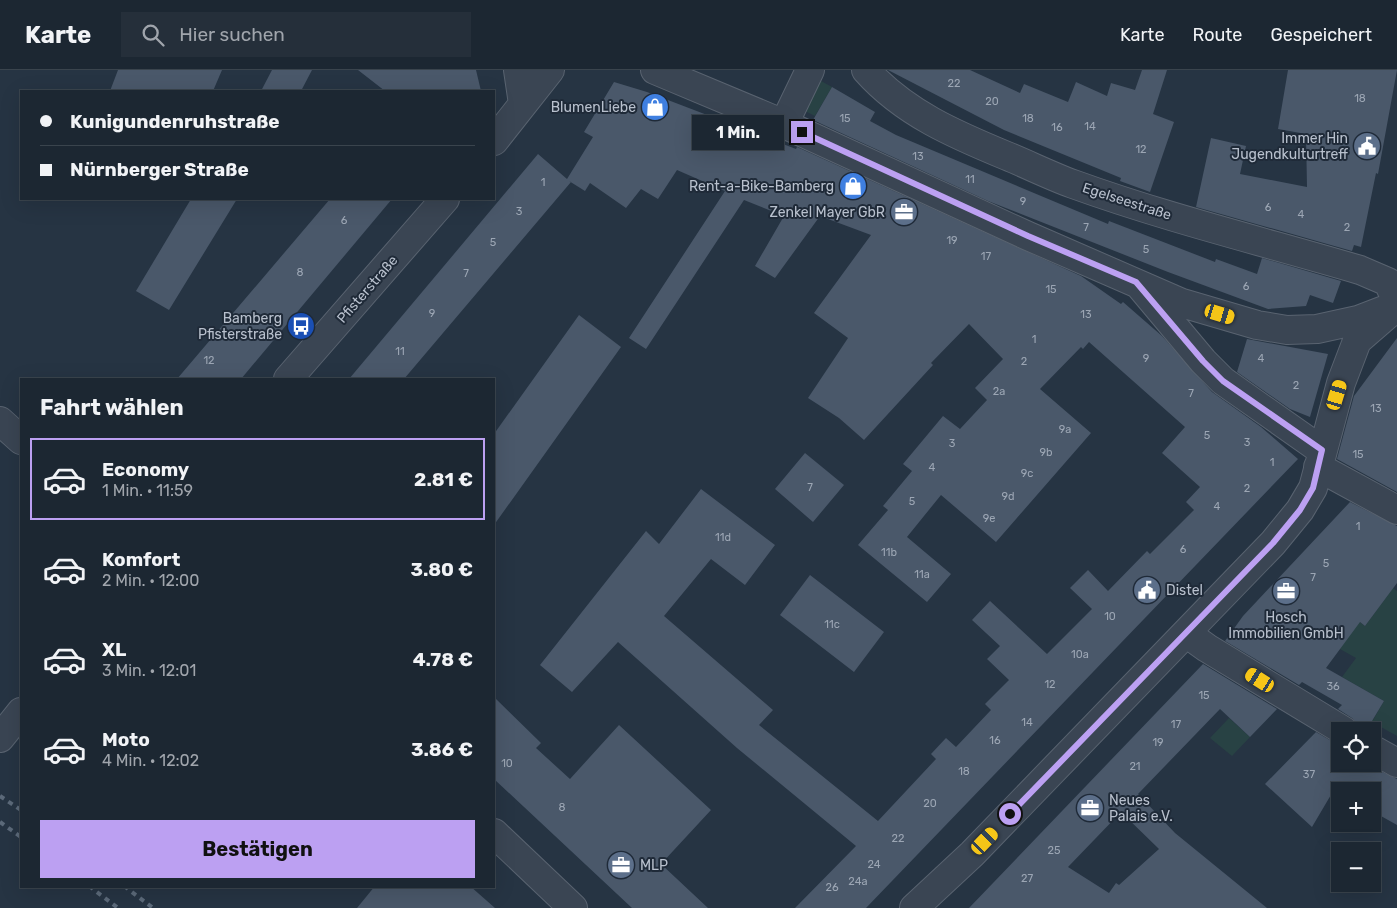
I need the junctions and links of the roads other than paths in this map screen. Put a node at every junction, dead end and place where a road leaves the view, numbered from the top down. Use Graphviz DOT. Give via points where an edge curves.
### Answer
graph roads {
  1 [pos="518,70"];
  2 [pos="550,70"];
  3 [pos="655,70"];
  4 [pos="810,70"];
  5 [pos="866,70"];
  6 [pos="523,104"];
  7 [pos="784,124"];
  8 [pos="495,140"];
  9 [pos="444,200"];
  10 [pos="1136,282"];
  11 [pos="1397,304"];
  12 [pos="289,378"];
  13 [pos="0,421"];
  14 [pos="20,439"];
  15 [pos="1320,459"];
  16 [pos="1397,510"];
  17 [pos="1186,632"];
  18 [pos="20,713"];
  19 [pos="1331,723"];
  20 [pos="0,738"];
  21 [pos="1381,754"];
  22 [pos="1397,764"];
  23 [pos="495,834"];
  24 [pos="573,908"];
  25 [pos="914,908"];
  1 -- 6 [label="street"];
  2 -- 6 [label="street"];
  3 -- 7 [label="street"];
  4 -- 7 [label="street"];
  5 -- 11 [label="street, Egelseestraße" via="916,113 977,144 1073,184 1127,202 1360,270 1388,282"];
  6 -- 8 [label="street"];
  7 -- 10 [label="street"];
  9 -- 12 [label="street, Pfisterstraße"];
  10 -- 11 [label="street" via="1182,303 1257,325 1287,330 1317,329 1358,320"];
  10 -- 15 [label="street" via="1223,381"];
  11 -- 15 [label="street" via="1357,341 1347,362"];
  13 -- 14 [label="street"];
  15 -- 16 [label="street"];
  15 -- 17 [label="street" via="1313,488 1300,510 1273,543"];
  17 -- 19 [label="street"];
  17 -- 25 [label="street" via="972,854"];
  18 -- 20 [label="street"];
  21 -- 22 [label="street"];
  23 -- 24 [label="street"];
}
